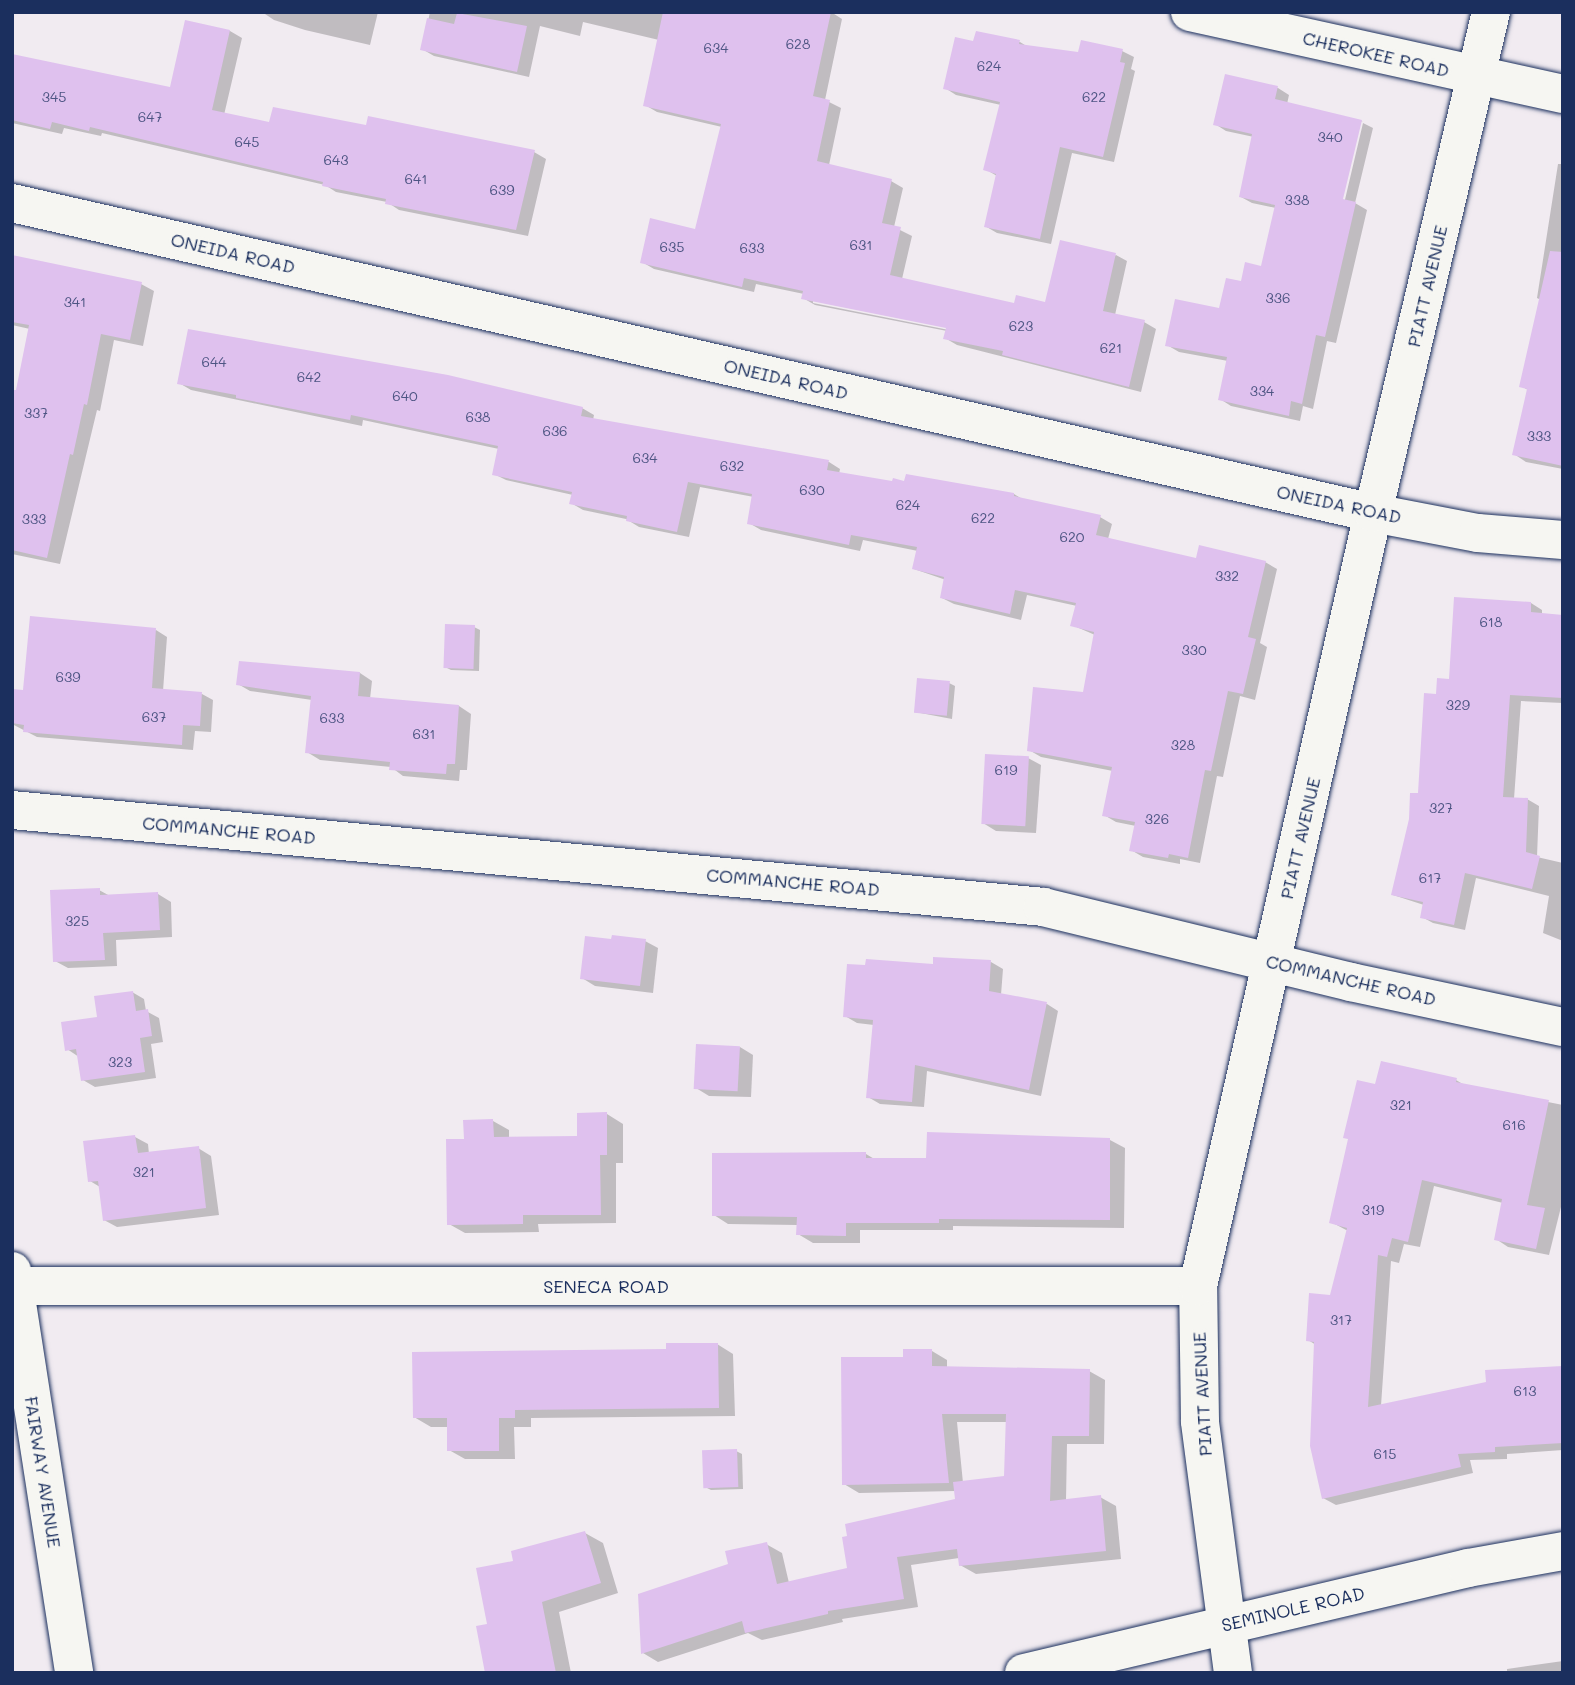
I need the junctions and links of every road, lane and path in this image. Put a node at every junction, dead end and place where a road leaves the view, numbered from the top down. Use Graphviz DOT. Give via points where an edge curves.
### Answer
graph roads {
  1 [pos="1190,12"];
  2 [pos="1491,12"];
  3 [pos="1476,76"];
  4 [pos="1563,94"];
  5 [pos="12,203"];
  6 [pos="1373,513"];
  7 [pos="1563,540"];
  8 [pos="12,810"];
  9 [pos="1272,962"];
  10 [pos="1563,1027"];
  11 [pos="13,1278"];
  12 [pos="1198,1286"];
  13 [pos="1563,1551"];
  14 [pos="1226,1625"];
  15 [pos="74,1673"];
  16 [pos="1024,1673"];
  17 [pos="1233,1673"];
  1 -- 3 [label="street, CHEROKEE ROAD"];
  2 -- 3 [label="street, PIATT AVENUE"];
  3 -- 4 [label="street, CHEROKEE ROAD"];
  3 -- 6 [label="street, PIATT AVENUE"];
  5 -- 6 [label="street, ONEIDA ROAD"];
  6 -- 7 [label="street, ONEIDA ROAD" via="1478,533"];
  6 -- 9 [label="street, PIATT AVENUE"];
  8 -- 9 [label="street, COMMANCHE ROAD" via="1043,907"];
  9 -- 10 [label="street, COMMANCHE ROAD"];
  9 -- 12 [label="street, PIATT AVENUE"];
  11 -- 12 [label="street, SENECA ROAD"];
  11 -- 15 [label="street, FAIRWAY AVENUE"];
  12 -- 14 [label="street, PIATT AVENUE" via="1200,1421"];
  13 -- 14 [label="street, SEMINOLE ROAD" via="1468,1568"];
  14 -- 16 [label="street, SEMINOLE ROAD"];
  14 -- 17 [label="street, PIATT AVENUE"];
}
